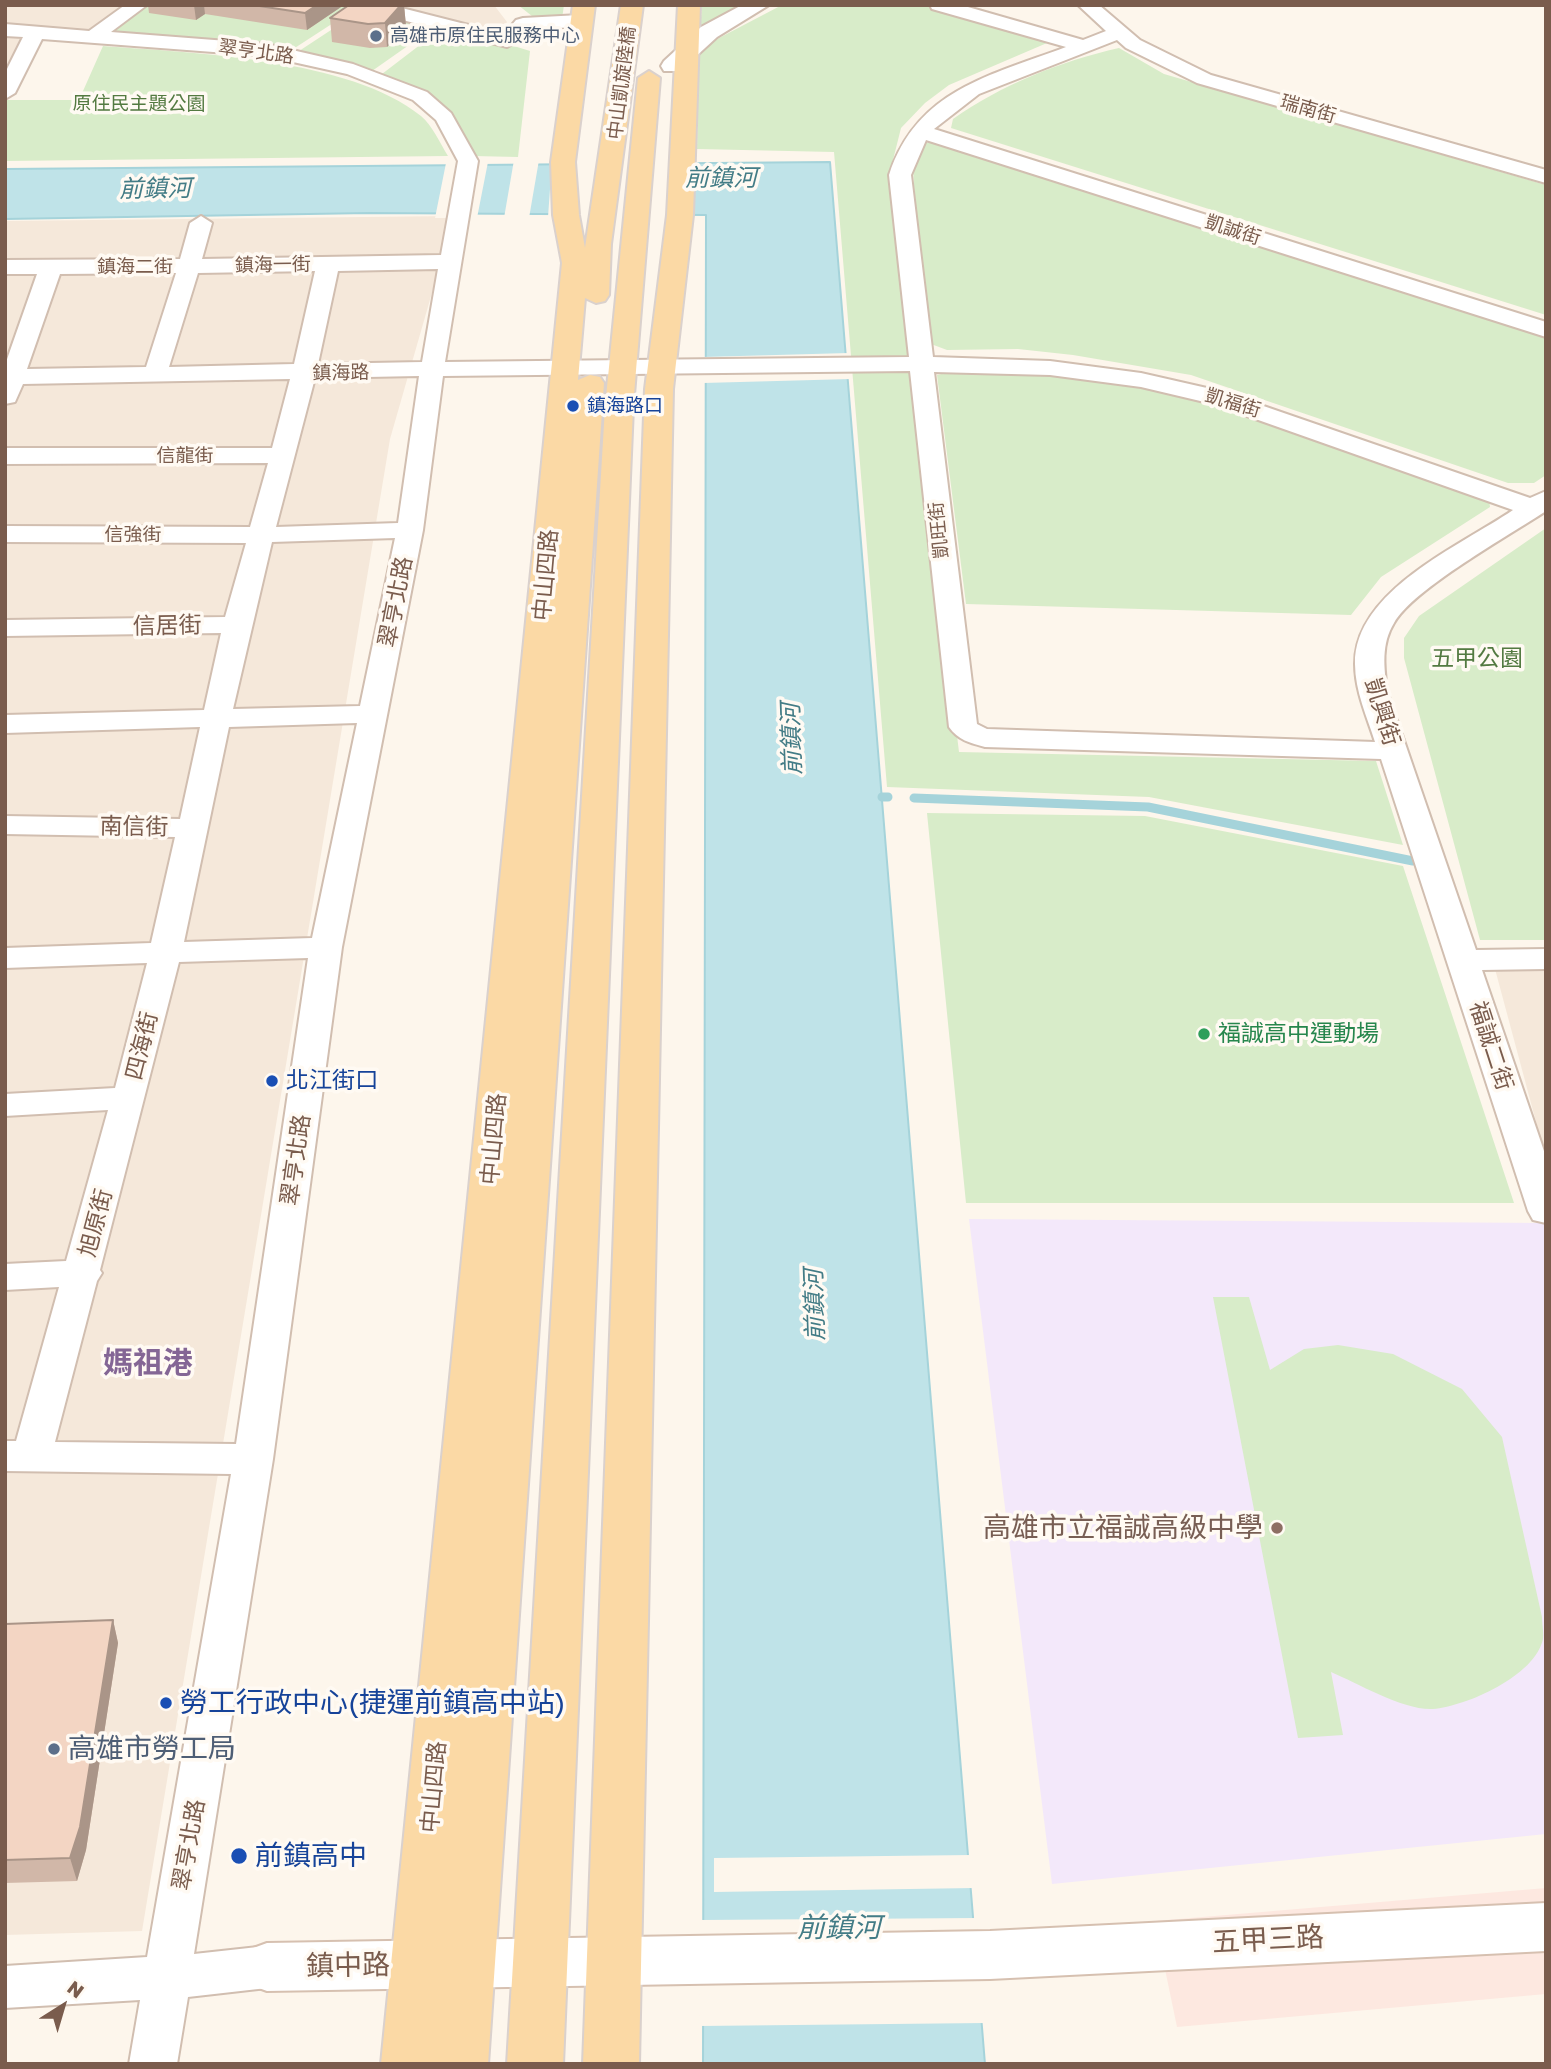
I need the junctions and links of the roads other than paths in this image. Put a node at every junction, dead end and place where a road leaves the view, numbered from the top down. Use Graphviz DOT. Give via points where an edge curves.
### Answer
graph roads {
  1 [pos="138,5"];
  2 [pos="367,5"];
  3 [pos="599,5"];
  4 [pos="632,5"];
  5 [pos="678,5"];
  6 [pos="689,5"];
  7 [pos="758,5"];
  8 [pos="939,5"];
  9 [pos="1087,5"];
  10 [pos="582,13"];
  11 [pos="5,30"];
  12 [pos="36,31"];
  13 [pos="1120,32"];
  14 [pos="94,35"];
  15 [pos="1085,46"];
  16 [pos="669,59"];
  17 [pos="5,93"];
  18 [pos="919,131"];
  19 [pos="662,159"];
  20 [pos="574,162"];
  21 [pos="1546,177"];
  22 [pos="201,223"];
  23 [pos="607,231"];
  24 [pos="452,262"];
  25 [pos="328,264"];
  26 [pos="189,266"];
  27 [pos="5,267"];
  28 [pos="51,267"];
  29 [pos="1546,330"];
  30 [pos="920,364"];
  31 [pos="623,367"];
  32 [pos="432,371"];
  33 [pos="304,373"];
  34 [pos="155,375"];
  35 [pos="8,385"];
  36 [pos="280,455"];
  37 [pos="5,456"];
  38 [pos="1539,504"];
  39 [pos="410,530"];
  40 [pos="5,534"];
  41 [pos="260,536"];
  42 [pos="237,625"];
  43 [pos="5,628"];
  44 [pos="373,714"];
  45 [pos="217,717"];
  46 [pos="5,724"];
  47 [pos="1394,751"];
  48 [pos="5,825"];
  49 [pos="192,828"];
  50 [pos="326,947"];
  51 [pos="165,954"];
  52 [pos="5,958"];
  53 [pos="1546,958"];
  54 [pos="1463,960"];
  55 [pos="129,1098"];
  56 [pos="5,1105"];
  57 [pos="1546,1211"];
  58 [pos="84,1273"];
  59 [pos="5,1276"];
  60 [pos="19,1455"];
  61 [pos="253,1459"];
  62 [pos="1546,1927"];
  63 [pos="692,1959"];
  64 [pos="615,1961"];
  65 [pos="541,1962"];
  66 [pos="444,1964"];
  67 [pos="267,1968"];
  68 [pos="167,1976"];
  69 [pos="5,1987"];
  70 [pos="153,2064"];
  71 [pos="409,2064"];
  72 [pos="460,2064"];
  73 [pos="535,2064"];
  74 [pos="611,2064"];
  1 -- 14 [label="street"];
  2 -- 10 [label="street" via="507,41 520,32 517,18"];
  3 -- 20 [label="main road"];
  4 -- 23 [label="main road, 中山凱旋陸橋"];
  5 -- 16 [label="main road"];
  6 -- 16 [label="main road"];
  7 -- 16 [label="main road"];
  8 -- 15 [label="street"];
  9 -- 13 [label="street, 瑞南街"];
  10 -- 20 [label="main road"];
  11 -- 12 [label="street, 翠亨北路"];
  12 -- 14 [label="street, 翠亨北路"];
  12 -- 17 [label="street"];
  13 -- 15 [label="street, 凱旺街"];
  13 -- 21 [label="street, 瑞南街" via="1166,63 1204,79"];
  14 -- 24 [label="street, 翠亨北路" via="266,50 372,76 420,96 444,117 468,161"];
  15 -- 18 [label="street, 凱旺街" via="972,90"];
  16 -- 19 [label="main road"];
  16 -- 19 [label="main road, 中山凱旋陸橋"];
  18 -- 29 [label="street, 凱誠街"];
  18 -- 30 [label="street, 凱旺街" via="904,160 900,184"];
  19 -- 23 [label="main road, 中山四路" via="641,215"];
  19 -- 31 [label="main road, 中山四路" via="680,215"];
  20 -- 23 [label="main road"];
  20 -- 31 [label="main road, 中山四路" via="566,215 575,263"];
  22 -- 26 [label="street"];
  23 -- 31 [label="main road, 中山四路"];
  24 -- 25 [label="street"];
  24 -- 32 [label="street, 翠亨北路"];
  25 -- 26 [label="street, 鎮海一街"];
  25 -- 33 [label="street, 鎮海一街"];
  26 -- 28 [label="street, 鎮海二街"];
  26 -- 34 [label="street, 鎮海二街"];
  27 -- 28 [label="street, 鎮海二街"];
  28 -- 35 [label="street"];
  30 -- 31 [label="street, 凱福街"];
  30 -- 38 [label="street, 凱福街" via="1050,368 1178,387"];
  30 -- 47 [label="street, 凱旺街" via="963,727 985,738"];
  31 -- 32 [label="street, 鎮海路"];
  31 -- 64 [label="main road, 中山四路"];
  31 -- 65 [label="main road, 中山四路"];
  31 -- 66 [label="main road, 中山四路"];
  32 -- 33 [label="street, 鎮海路"];
  32 -- 39 [label="street, 翠亨北路"];
  33 -- 34 [label="street, 鎮海路"];
  33 -- 36 [label="street"];
  34 -- 35 [label="street, 鎮海路"];
  36 -- 37 [label="street, 信龍街"];
  36 -- 41 [label="street"];
  38 -- 47 [label="street, 凱興街" via="1404,593 1383,615 1372,635 1368,672"];
  39 -- 41 [label="street, 信強街"];
  39 -- 44 [label="street, 翠亨北路"];
  40 -- 41 [label="street, 信強街"];
  41 -- 42 [label="street"];
  42 -- 43 [label="street, 信居街"];
  42 -- 45 [label="street, 南信街"];
  44 -- 45 [label="street"];
  44 -- 50 [label="street, 翠亨北路"];
  45 -- 46 [label="street"];
  45 -- 49 [label="street, 南信街"];
  47 -- 54 [label="street, 凱興街"];
  48 -- 49 [label="street, 南信街"];
  49 -- 51 [label="street, 四海街"];
  50 -- 51 [label="street"];
  50 -- 61 [label="street, 翠亨北路"];
  51 -- 52 [label="street"];
  51 -- 55 [label="street, 四海街"];
  53 -- 54 [label="street"];
  54 -- 57 [label="street, 福誠二街"];
  55 -- 56 [label="street, 四海街"];
  55 -- 58 [label="street, 旭原街"];
  58 -- 59 [label="street, 旭原街"];
  58 -- 60 [label="street"];
  60 -- 61 [label="street"];
  61 -- 68 [label="street, 翠亨北路"];
  62 -- 63 [label="main road, 五甲三路" via="990,1955"];
  63 -- 64 [label="main road, 鎮中路"];
  64 -- 65 [label="main road, 鎮中路"];
  64 -- 74 [label="main road, 中山四路"];
  65 -- 66 [label="main road, 鎮中路"];
  65 -- 73 [label="main road, 中山四路"];
  66 -- 67 [label="main road, 鎮中路"];
  66 -- 71 [label="main road, 中山四路"];
  66 -- 72 [label="main road, 中山四路"];
  67 -- 68 [label="street, 鎮中路"];
  68 -- 69 [label="street, 鎮中路"];
  68 -- 70 [label="street, 翠亨北路"];
}
